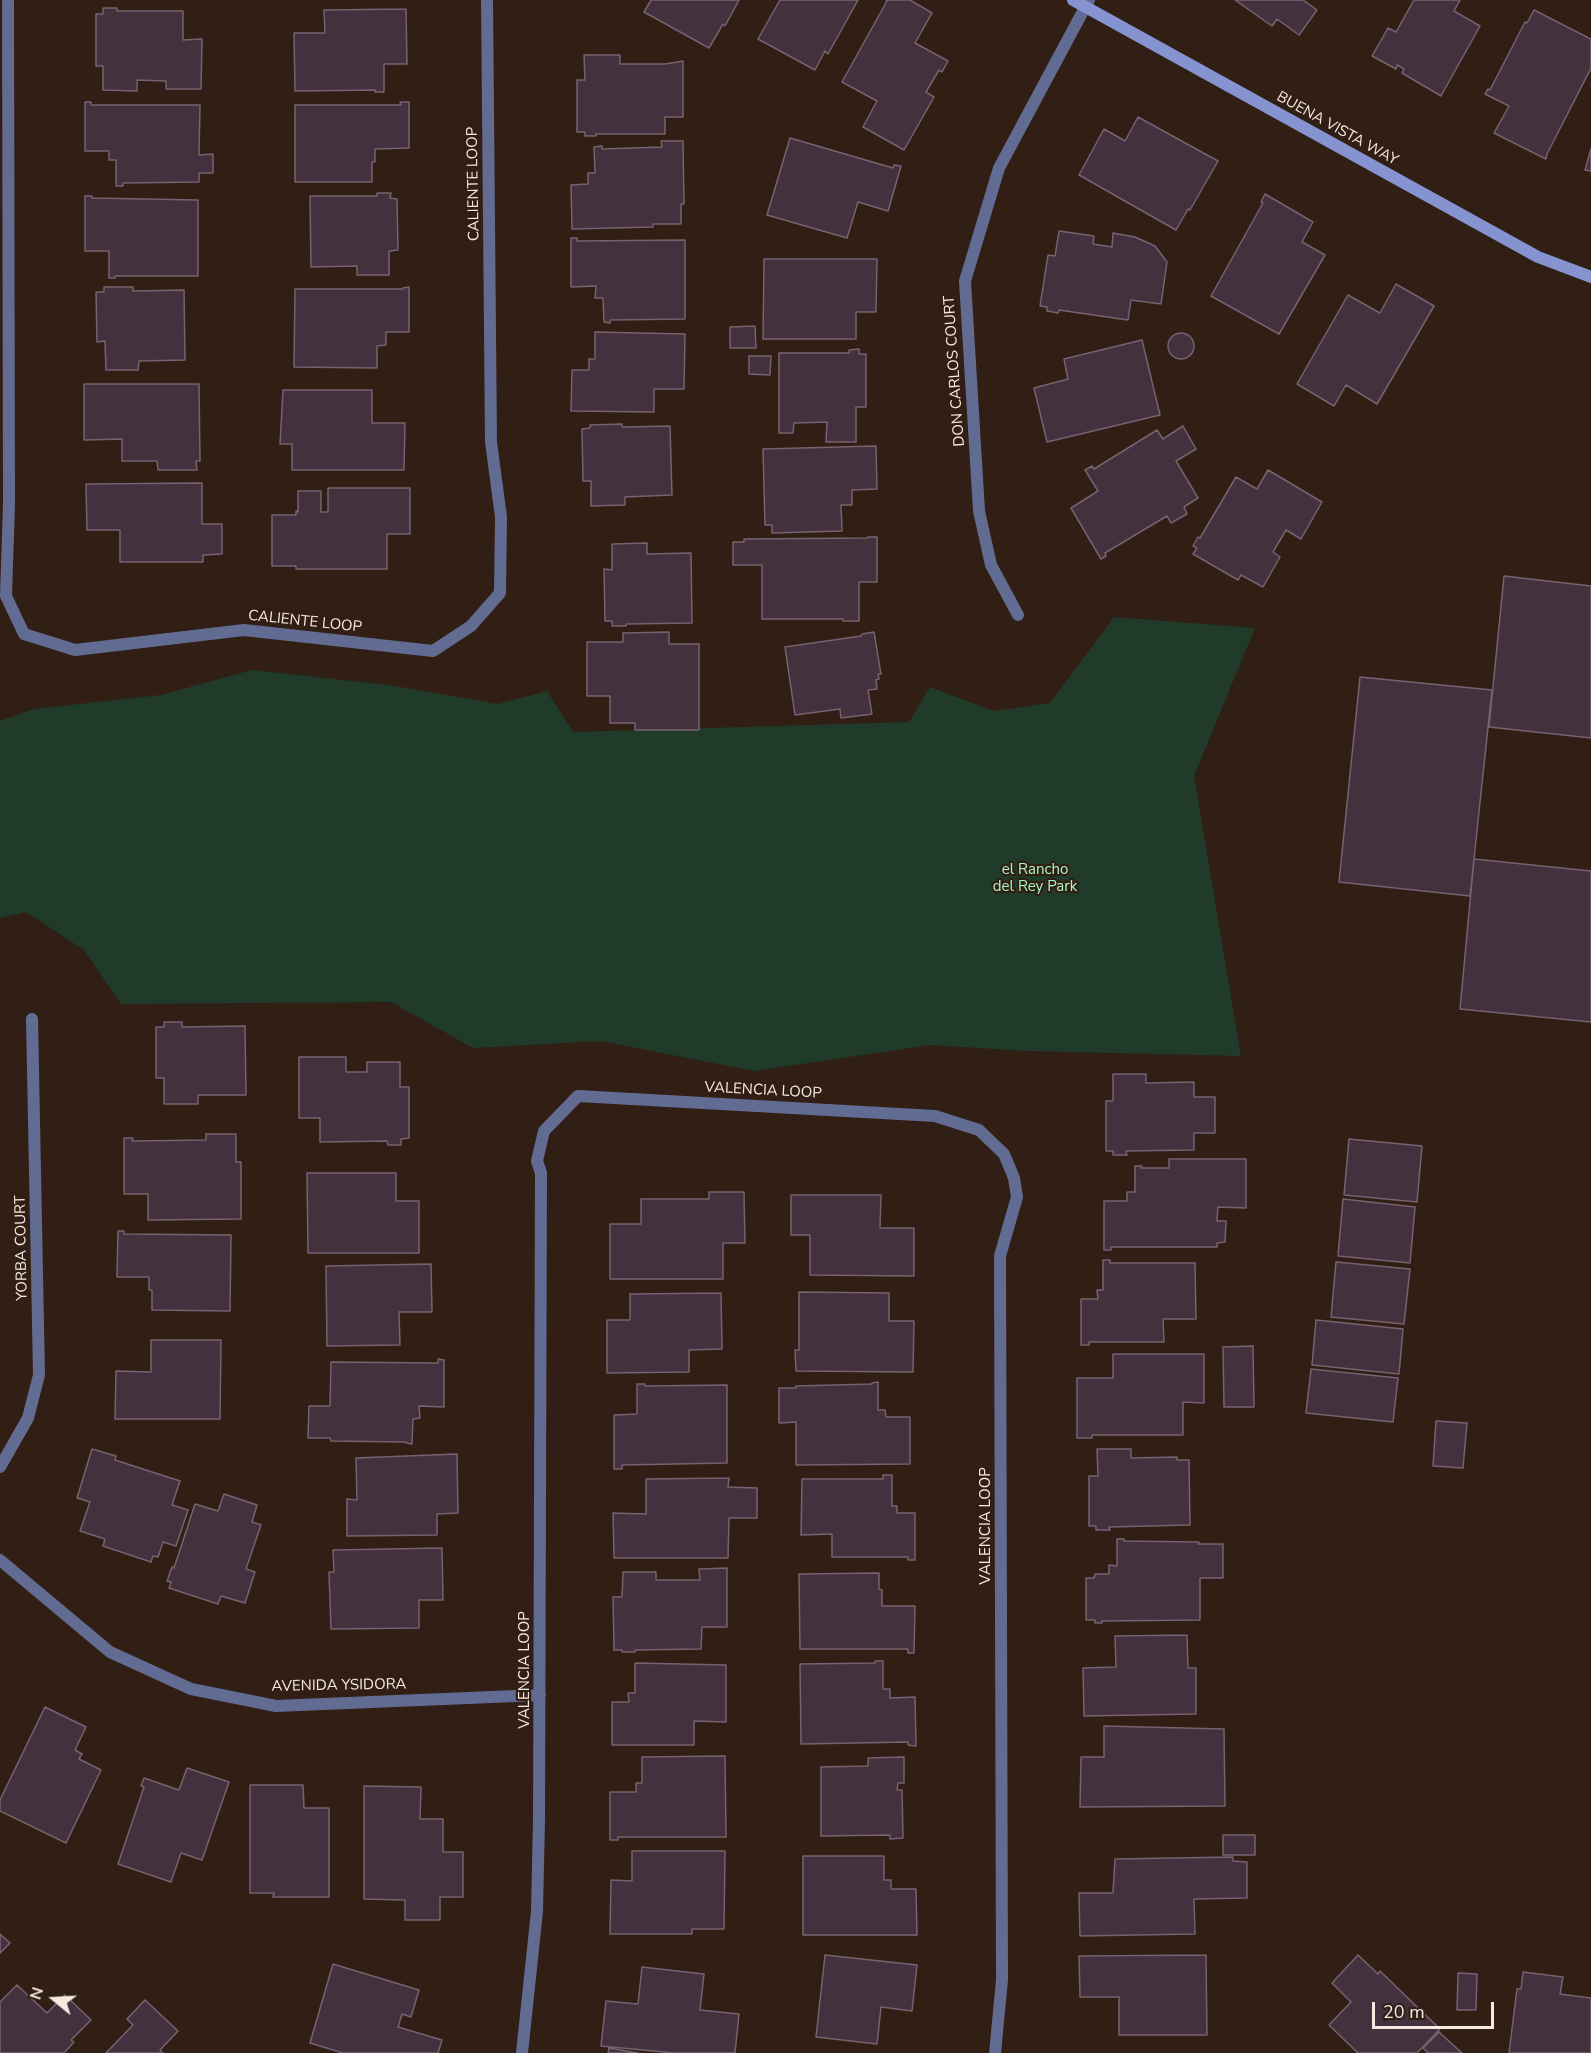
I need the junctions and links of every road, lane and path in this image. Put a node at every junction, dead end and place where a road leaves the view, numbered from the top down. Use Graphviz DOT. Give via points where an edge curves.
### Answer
graph roads {
  1 [pos="8,0"];
  2 [pos="488,0"];
  3 [pos="1073,0"];
  4 [pos="1087,4"];
  5 [pos="1591,277"];
  6 [pos="1018,615"];
  7 [pos="32,1019"];
  8 [pos="0,1467"];
  9 [pos="0,1560"];
  10 [pos="540,1695"];
  11 [pos="522,2053"];
  12 [pos="995,2053"];
  1 -- 2 [label="street, CALIENTE LOOP" via="6,596 24,634 75,650 244,630 433,651 471,626 500,593 501,517 491,442"];
  3 -- 4 [label="street, BUENA VISTA WAY"];
  4 -- 5 [label="street, BUENA VISTA WAY" via="1538,257"];
  4 -- 6 [label="street, DON CARLOS COURT" via="999,168 965,281 979,511 991,566"];
  7 -- 8 [label="street, YORBA COURT" via="39,1375 28,1418"];
  9 -- 10 [label="street, AVENIDA YSIDORA" via="110,1652 191,1689 276,1706"];
  10 -- 11 [label="street, VALENCIA LOOP" via="537,1911"];
  10 -- 12 [label="street, VALENCIA LOOP" via="541,1173 537,1161 544,1131 578,1096 934,1116 979,1130 1005,1154 1017,1197 1000,1256 1002,1980"];
}
